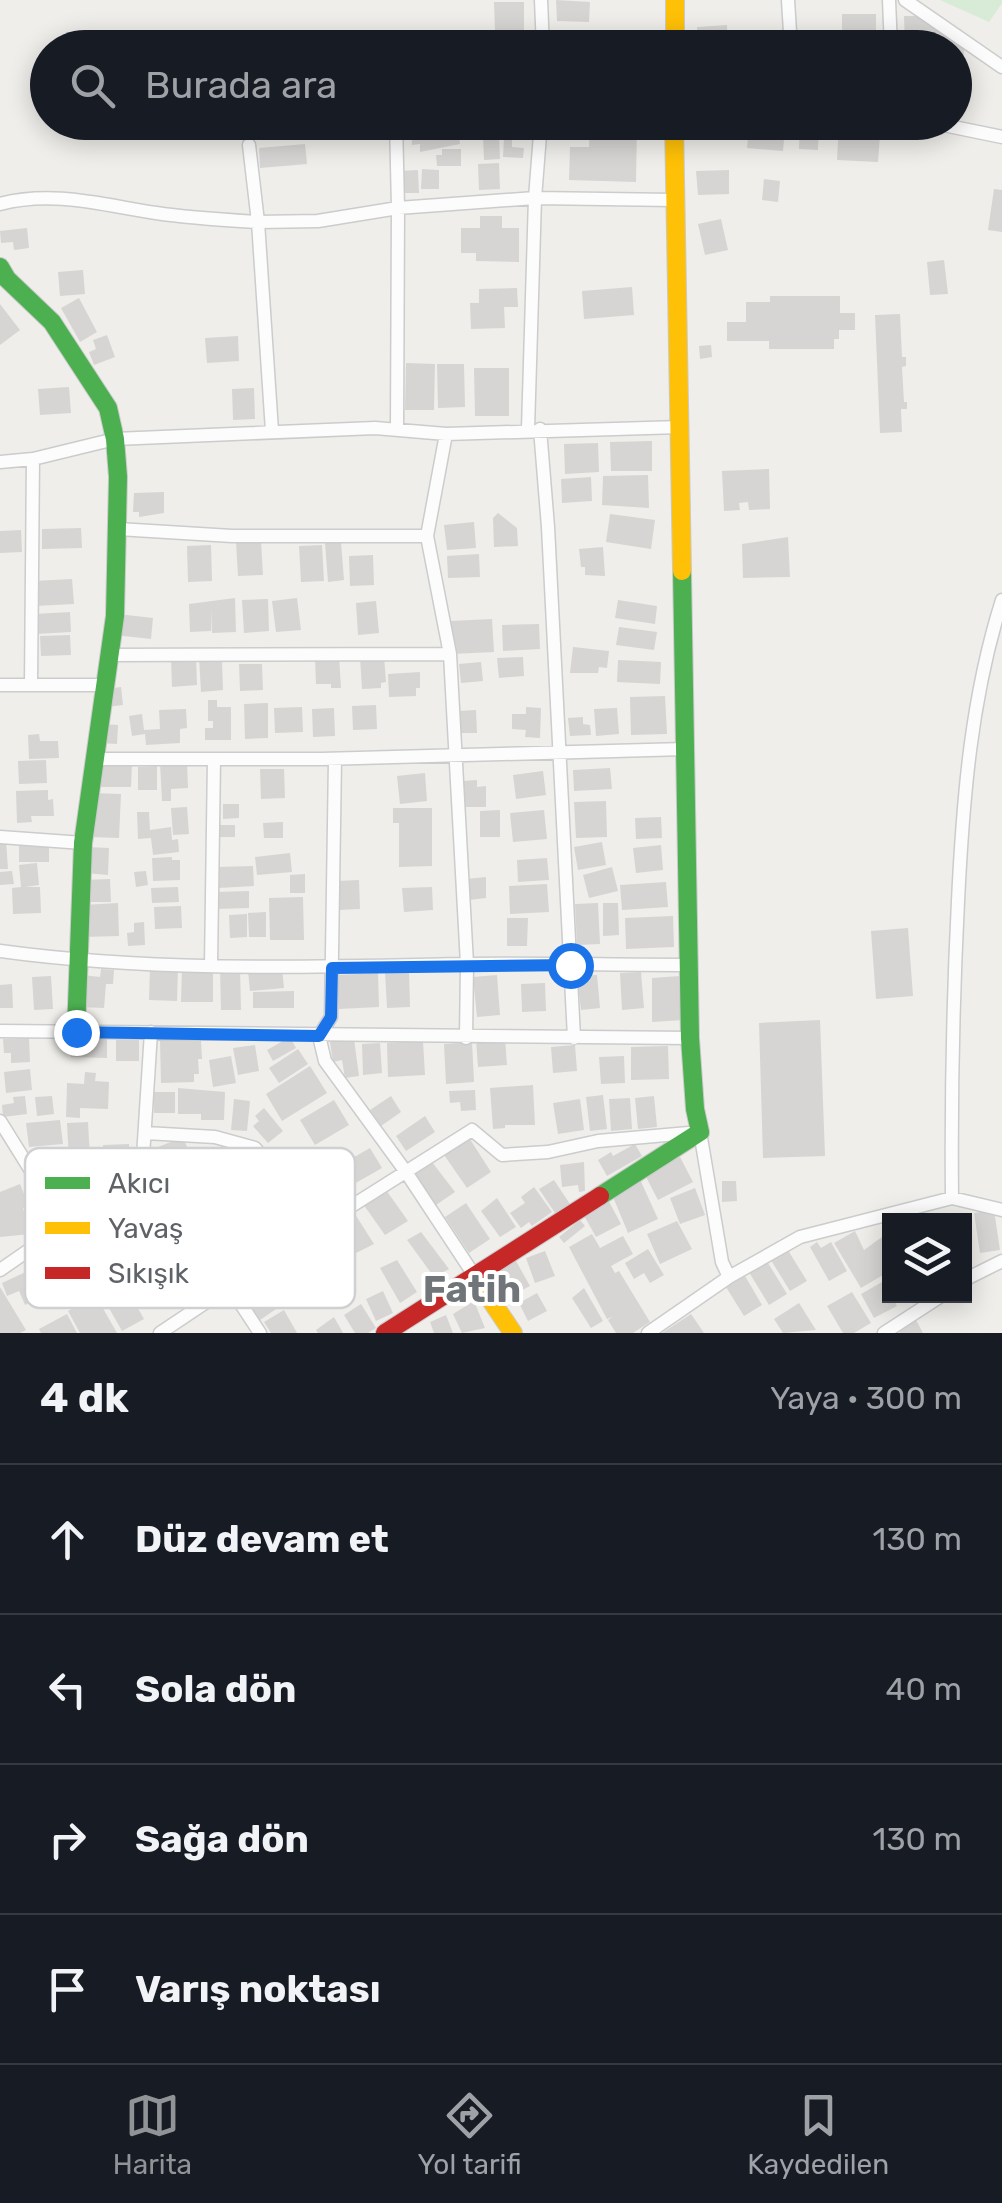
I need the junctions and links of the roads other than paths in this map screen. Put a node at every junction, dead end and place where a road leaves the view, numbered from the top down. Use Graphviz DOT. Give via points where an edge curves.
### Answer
graph roads {
  1 [pos="541,0"];
  2 [pos="675,0"];
  3 [pos="788,0"];
  4 [pos="889,0"];
  5 [pos="905,0"];
  6 [pos="542,30"];
  7 [pos="674,30"];
  8 [pos="790,30"];
  9 [pos="890,30"];
  10 [pos="948,30"];
  11 [pos="972,46"];
  12 [pos="1002,67"];
  13 [pos="972,131"];
  14 [pos="1002,137"];
  15 [pos="396,140"];
  16 [pos="540,140"];
  17 [pos="674,140"];
  18 [pos="248,146"];
  19 [pos="535,198"];
  20 [pos="674,200"];
  21 [pos="0,204"];
  22 [pos="398,208"];
  23 [pos="258,222"];
  24 [pos="0,267"];
  25 [pos="680,427"];
  26 [pos="534,429"];
  27 [pos="397,430"];
  28 [pos="272,431"];
  29 [pos="446,434"];
  30 [pos="115,439"];
  31 [pos="34,459"];
  32 [pos="0,462"];
  33 [pos="118,529"];
  34 [pos="427,536"];
  35 [pos="1002,600"];
  36 [pos="450,654"];
  37 [pos="108,655"];
  38 [pos="31,684"];
  39 [pos="0,685"];
  40 [pos="103,685"];
  41 [pos="685,749"];
  42 [pos="558,752"];
  43 [pos="456,756"];
  44 [pos="94,759"];
  45 [pos="214,759"];
  46 [pos="335,759"];
  47 [pos="0,836"];
  48 [pos="83,843"];
  49 [pos="0,951"];
  50 [pos="78,962"];
  51 [pos="467,964"];
  52 [pos="211,965"];
  53 [pos="570,965"];
  54 [pos="690,965"];
  55 [pos="332,968"];
  56 [pos="0,1031"];
  57 [pos="76,1032"];
  58 [pos="151,1032"];
  59 [pos="319,1036"];
  60 [pos="466,1038"];
  61 [pos="574,1038"];
  62 [pos="690,1038"];
  63 [pos="0,1121"];
  64 [pos="700,1132"];
  65 [pos="146,1133"];
  66 [pos="144,1148"];
  67 [pos="255,1148"];
  68 [pos="25,1161"];
  69 [pos="406,1172"];
  70 [pos="952,1198"];
  71 [pos="355,1204"];
  72 [pos="1002,1210"];
  73 [pos="25,1252"];
  74 [pos="1002,1260"];
  75 [pos="0,1270"];
  76 [pos="972,1276"];
  77 [pos="729,1277"];
  78 [pos="476,1278"];
  79 [pos="930,1303"];
  80 [pos="198,1308"];
  81 [pos="244,1308"];
  82 [pos="160,1333"];
  83 [pos="260,1333"];
  84 [pos="385,1333"];
  85 [pos="512,1333"];
  86 [pos="648,1333"];
  87 [pos="884,1333"];
  1 -- 6 [label="street"];
  2 -- 7 [label="street"];
  3 -- 8 [label="street"];
  4 -- 9 [label="street"];
  5 -- 10 [label="street"];
  11 -- 12 [label="street"];
  13 -- 14 [label="street"];
  15 -- 22 [label="street"];
  16 -- 19 [label="street"];
  17 -- 20 [label="street"];
  18 -- 23 [label="street"];
  19 -- 20 [label="street"];
  19 -- 22 [label="street"];
  19 -- 26 [label="street"];
  20 -- 25 [label="street"];
  21 -- 23 [label="street" via="50,197"];
  22 -- 23 [label="street"];
  22 -- 27 [label="street"];
  23 -- 28 [label="street"];
  24 -- 30 [label="street" via="52,322 108,408"];
  25 -- 26 [label="street"];
  25 -- 41 [label="street"];
  26 -- 29 [label="street"];
  26 -- 42 [label="street" via="548,527"];
  27 -- 28 [label="street"];
  27 -- 29 [label="street"];
  28 -- 30 [label="street"];
  29 -- 34 [label="street"];
  30 -- 31 [label="street"];
  30 -- 33 [label="street"];
  31 -- 32 [label="street"];
  31 -- 38 [label="street"];
  33 -- 34 [label="street"];
  33 -- 37 [label="street"];
  34 -- 36 [label="street"];
  35 -- 70 [label="street" via="973,722 962,835 950,1061"];
  36 -- 37 [label="street"];
  36 -- 43 [label="street"];
  37 -- 40 [label="street"];
  38 -- 39 [label="street"];
  38 -- 40 [label="street"];
  40 -- 44 [label="street"];
  41 -- 42 [label="street"];
  41 -- 54 [label="street"];
  42 -- 43 [label="street"];
  42 -- 53 [label="street"];
  43 -- 46 [label="street"];
  43 -- 51 [label="street"];
  44 -- 45 [label="street"];
  44 -- 48 [label="street"];
  45 -- 46 [label="street"];
  45 -- 52 [label="street"];
  46 -- 55 [label="street"];
  47 -- 48 [label="street"];
  48 -- 50 [label="street"];
  49 -- 50 [label="street"];
  50 -- 52 [label="street"];
  50 -- 57 [label="street"];
  51 -- 53 [label="street"];
  51 -- 55 [label="street"];
  51 -- 60 [label="street"];
  52 -- 55 [label="street"];
  53 -- 54 [label="street"];
  53 -- 61 [label="street"];
  54 -- 62 [label="street"];
  55 -- 59 [label="street" via="331,1017"];
  56 -- 57 [label="street"];
  57 -- 58 [label="street"];
  58 -- 59 [label="street"];
  58 -- 65 [label="street"];
  59 -- 60 [label="street"];
  59 -- 69 [label="street" via="325,1061"];
  60 -- 61 [label="street"];
  61 -- 62 [label="street"];
  62 -- 64 [label="street"];
  63 -- 68 [label="street"];
  64 -- 69 [label="street" via="502,1154 472,1130"];
  64 -- 77 [label="street"];
  64 -- 78 [label="street"];
  65 -- 66 [label="street"];
  65 -- 67 [label="street" via="215,1136"];
  69 -- 71 [label="street"];
  69 -- 78 [label="street"];
  70 -- 72 [label="street"];
  70 -- 77 [label="street" via="800,1237"];
  73 -- 75 [label="street"];
  74 -- 76 [label="street"];
  77 -- 86 [label="street"];
  78 -- 84 [label="street"];
  78 -- 85 [label="street"];
  79 -- 87 [label="street"];
  80 -- 82 [label="street"];
  81 -- 83 [label="street"];
}
